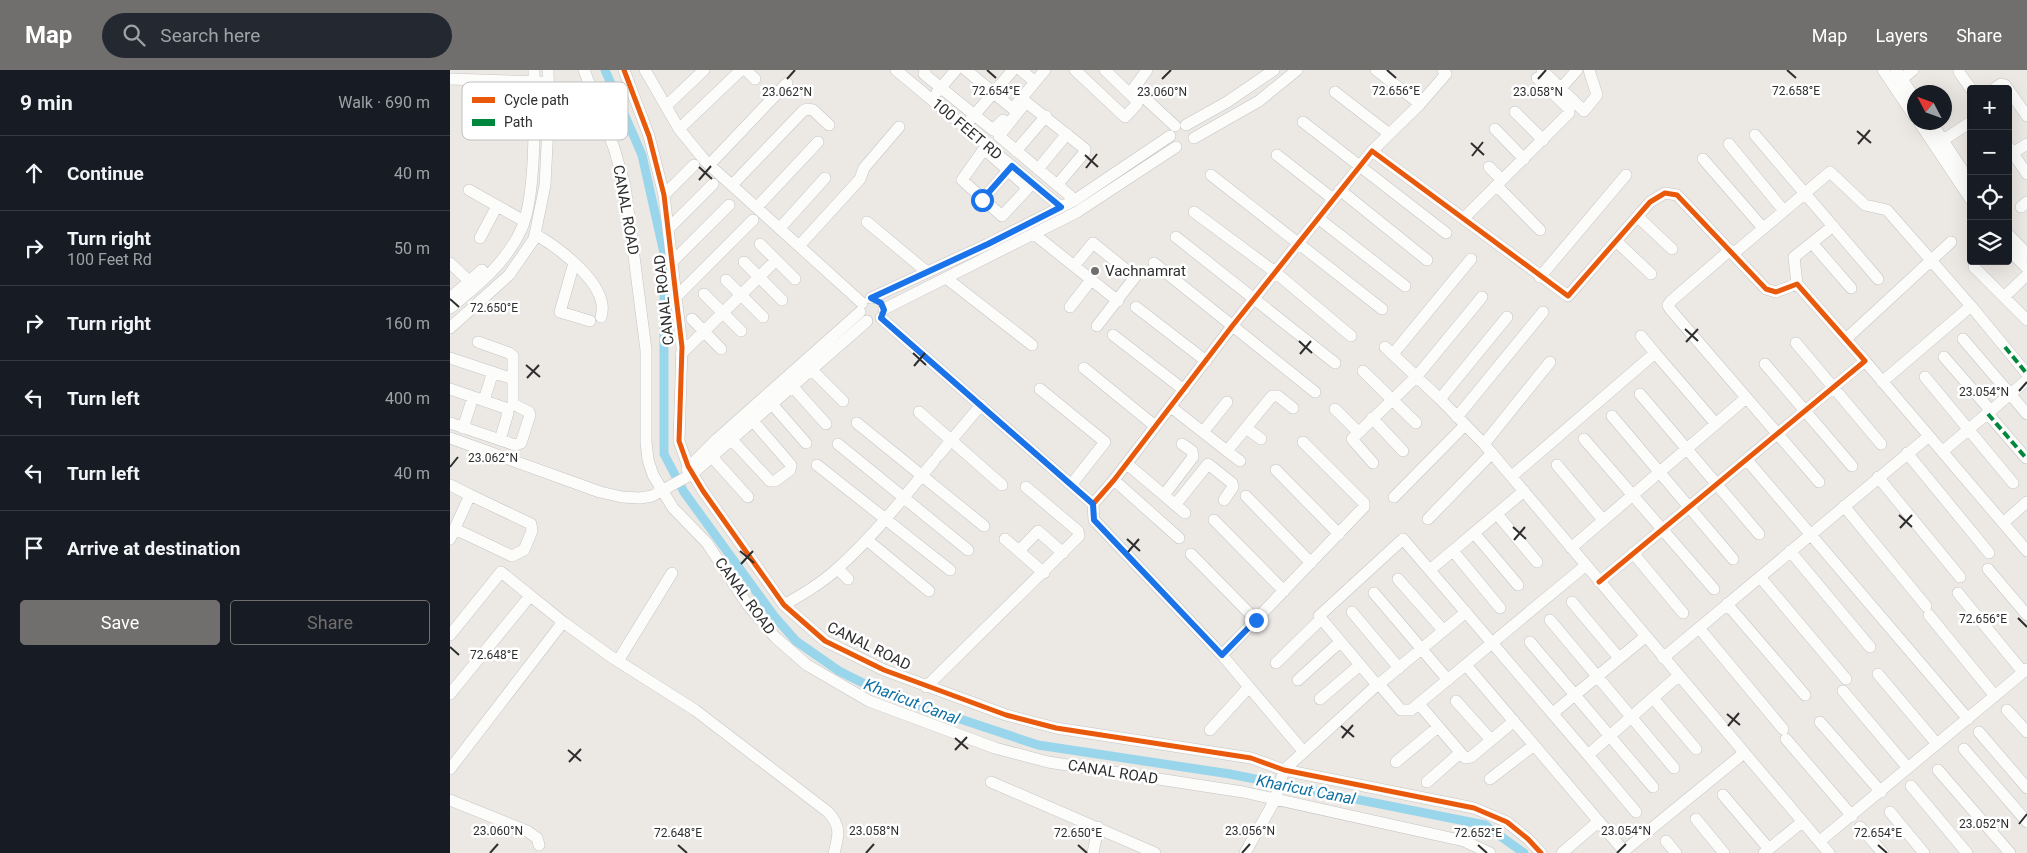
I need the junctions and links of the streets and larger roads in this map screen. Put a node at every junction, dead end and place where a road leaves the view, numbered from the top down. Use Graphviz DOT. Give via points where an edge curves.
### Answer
graph roads {
  1 [pos="534,70"];
  2 [pos="548,70"];
  3 [pos="584,70"];
  4 [pos="624,70"];
  5 [pos="645,70"];
  6 [pos="704,70"];
  7 [pos="741,70"];
  8 [pos="746,70"];
  9 [pos="896,70"];
  10 [pos="925,70"];
  11 [pos="956,70"];
  12 [pos="966,70"];
  13 [pos="1013,70"];
  14 [pos="1021,70"];
  15 [pos="1045,70"];
  16 [pos="1075,70"];
  17 [pos="1147,70"];
  18 [pos="1274,70"];
  19 [pos="1298,70"];
  20 [pos="1376,70"];
  21 [pos="1443,70"];
  22 [pos="1577,70"];
  23 [pos="1590,70"];
  24 [pos="1883,70"];
  25 [pos="1913,70"];
  26 [pos="1112,72"];
  27 [pos="1959,72"];
  28 [pos="1539,74"];
  29 [pos="473,75"];
  30 [pos="498,76"];
  31 [pos="450,79"];
  32 [pos="755,79"];
  33 [pos="1897,79"];
  34 [pos="534,82"];
  35 [pos="549,82"];
  36 [pos="589,82"];
  37 [pos="1035,82"];
  38 [pos="787,83"];
  39 [pos="1968,85"];
  40 [pos="941,88"];
  41 [pos="1134,88"];
  42 [pos="1907,90"];
  43 [pos="1098,92"];
  44 [pos="1335,92"];
  45 [pos="1557,92"];
  46 [pos="994,93"];
  47 [pos="2012,94"];
  48 [pos="932,99"];
  49 [pos="1907,101"];
  50 [pos="1420,104"];
  51 [pos="666,106"];
  52 [pos="1012,108"];
  53 [pos="1515,112"];
  54 [pos="974,115"];
  55 [pos="1046,116"];
  56 [pos="2027,116"];
  57 [pos="1304,122"];
  58 [pos="830,125"];
  59 [pos="1967,125"];
  60 [pos="964,126"];
  61 [pos="899,127"];
  62 [pos="679,129"];
  63 [pos="1177,129"];
  64 [pos="1495,129"];
  65 [pos="1924,130"];
  66 [pos="1936,130"];
  67 [pos="1388,133"];
  68 [pos="1067,134"];
  69 [pos="1755,135"];
  70 [pos="1194,138"];
  71 [pos="532,140"];
  72 [pos="547,140"];
  73 [pos="611,140"];
  74 [pos="1543,140"];
  75 [pos="1943,140"];
  76 [pos="818,142"];
  77 [pos="1729,144"];
  78 [pos="2027,144"];
  79 [pos="1176,147"];
  80 [pos="1016,150"];
  81 [pos="1372,151"];
  82 [pos="2012,151"];
  83 [pos="2012,155"];
  84 [pos="1278,156"];
  85 [pos="1703,158"];
  86 [pos="1524,159"];
  87 [pos="710,164"];
  88 [pos="694,165"];
  89 [pos="1359,166"];
  90 [pos="1489,167"];
  91 [pos="1010,168"];
  92 [pos="1038,169"];
  93 [pos="2027,174"];
  94 [pos="1211,175"];
  95 [pos="1626,175"];
  96 [pos="1967,176"];
  97 [pos="825,178"];
  98 [pos="1500,183"];
  99 [pos="713,184"];
  100 [pos="733,184"];
  101 [pos="1058,185"];
  102 [pos="469,190"];
  103 [pos="1804,193"];
  104 [pos="1967,194"];
  105 [pos="664,195"];
  106 [pos="1336,195"];
  107 [pos="982,200"];
  108 [pos="1074,200"];
  109 [pos="729,205"];
  110 [pos="497,206"];
  111 [pos="1061,207"];
  112 [pos="757,208"];
  113 [pos="1784,211"];
  114 [pos="1194,212"];
  115 [pos="1638,217"];
  116 [pos="1318,218"];
  117 [pos="1464,218"];
  118 [pos="753,220"];
  119 [pos="524,221"];
  120 [pos="867,222"];
  121 [pos="1832,226"];
  122 [pos="669,228"];
  123 [pos="780,228"];
  124 [pos="1762,228"];
  125 [pos="1540,230"];
  126 [pos="1446,233"];
  127 [pos="535,234"];
  128 [pos="1034,234"];
  129 [pos="1176,236"];
  130 [pos="480,238"];
  131 [pos="2012,238"];
  132 [pos="1616,241"];
  133 [pos="1951,242"];
  134 [pos="1298,243"];
  135 [pos="1812,243"];
  136 [pos="760,244"];
  137 [pos="799,246"];
  138 [pos="1672,248"];
  139 [pos="1732,252"];
  140 [pos="2012,253"];
  141 [pos="2027,254"];
  142 [pos="1471,259"];
  143 [pos="776,260"];
  144 [pos="1427,260"];
  145 [pos="1931,261"];
  146 [pos="672,262"];
  147 [pos="744,262"];
  148 [pos="450,263"];
  149 [pos="574,263"];
  150 [pos="1154,263"];
  151 [pos="1074,266"];
  152 [pos="1974,267"];
  153 [pos="2027,268"];
  154 [pos="482,270"];
  155 [pos="927,272"];
  156 [pos="1275,272"];
  157 [pos="1651,274"];
  158 [pos="2027,275"];
  159 [pos="759,277"];
  160 [pos="1540,277"];
  161 [pos="946,278"];
  162 [pos="795,279"];
  163 [pos="1878,279"];
  164 [pos="726,280"];
  165 [pos="1091,280"];
  166 [pos="1797,284"];
  167 [pos="1405,286"];
  168 [pos="1850,288"];
  169 [pos="459,291"];
  170 [pos="704,294"];
  171 [pos="741,295"];
  172 [pos="676,297"];
  173 [pos="1482,297"];
  174 [pos="2004,297"];
  175 [pos="1254,299"];
  176 [pos="782,300"];
  177 [pos="1118,301"];
  178 [pos="1971,306"];
  179 [pos="1070,307"];
  180 [pos="1136,307"];
  181 [pos="450,308"];
  182 [pos="865,309"];
  183 [pos="1382,309"];
  184 [pos="1544,312"];
  185 [pos="723,313"];
  186 [pos="882,313"];
  187 [pos="763,317"];
  188 [pos="1506,317"];
  189 [pos="692,319"];
  190 [pos="2027,320"];
  191 [pos="1232,324"];
  192 [pos="1097,326"];
  193 [pos="450,328"];
  194 [pos="741,331"];
  195 [pos="704,332"];
  196 [pos="1113,335"];
  197 [pos="1351,336"];
  198 [pos="1641,336"];
  199 [pos="1846,339"];
  200 [pos="1963,339"];
  201 [pos="478,342"];
  202 [pos="1796,343"];
  203 [pos="1032,345"];
  204 [pos="721,349"];
  205 [pos="1655,353"];
  206 [pos="681,354"];
  207 [pos="1944,357"];
  208 [pos="450,358"];
  209 [pos="1206,361"];
  210 [pos="1866,361"];
  211 [pos="1550,362"];
  212 [pos="1335,364"];
  213 [pos="1765,364"];
  214 [pos="1084,368"];
  215 [pos="812,369"];
  216 [pos="1363,371"];
  217 [pos="493,372"];
  218 [pos="2027,374"];
  219 [pos="1417,376"];
  220 [pos="1925,377"];
  221 [pos="513,379"];
  222 [pos="2027,380"];
  223 [pos="1882,382"];
  224 [pos="792,386"];
  225 [pos="1834,388"];
  226 [pos="450,389"];
  227 [pos="1040,389"];
  228 [pos="1184,390"];
  229 [pos="1315,392"];
  230 [pos="1640,394"];
  231 [pos="2011,395"];
  232 [pos="479,398"];
  233 [pos="1746,398"];
  234 [pos="1392,399"];
  235 [pos="1440,399"];
  236 [pos="843,402"];
  237 [pos="1227,402"];
  238 [pos="772,404"];
  239 [pos="980,405"];
  240 [pos="1170,407"];
  241 [pos="1293,408"];
  242 [pos="1334,409"];
  243 [pos="1805,411"];
  244 [pos="919,412"];
  245 [pos="1989,413"];
  246 [pos="2027,414"];
  247 [pos="1612,416"];
  248 [pos="1372,418"];
  249 [pos="753,421"];
  250 [pos="1461,421"];
  251 [pos="450,423"];
  252 [pos="857,423"];
  253 [pos="1416,423"];
  254 [pos="826,424"];
  255 [pos="1716,424"];
  256 [pos="1155,426"];
  257 [pos="463,428"];
  258 [pos="1246,428"];
  259 [pos="450,430"];
  260 [pos="1969,430"];
  261 [pos="1203,432"];
  262 [pos="1358,432"];
  263 [pos="1777,434"];
  264 [pos="1929,436"];
  265 [pos="450,438"];
  266 [pos="1260,439"];
  267 [pos="1584,439"];
  268 [pos="500,440"];
  269 [pos="732,440"];
  270 [pos="951,440"];
  271 [pos="1303,442"];
  272 [pos="806,443"];
  273 [pos="838,444"];
  274 [pos="1182,444"];
  275 [pos="1484,444"];
  276 [pos="1881,444"];
  277 [pos="1687,450"];
  278 [pos="1227,451"];
  279 [pos="1403,451"];
  280 [pos="1943,451"];
  281 [pos="1907,453"];
  282 [pos="1492,454"];
  283 [pos="712,457"];
  284 [pos="2026,458"];
  285 [pos="1747,460"];
  286 [pos="1240,461"];
  287 [pos="1372,463"];
  288 [pos="1126,464"];
  289 [pos="817,465"];
  290 [pos="1557,465"];
  291 [pos="1852,466"];
  292 [pos="1276,470"];
  293 [pos="690,471"];
  294 [pos="1659,474"];
  295 [pos="922,475"];
  296 [pos="1512,476"];
  297 [pos="1878,477"];
  298 [pos="1114,480"];
  299 [pos="1818,482"];
  300 [pos="2014,483"];
  301 [pos="1717,484"];
  302 [pos="450,485"];
  303 [pos="1002,485"];
  304 [pos="1071,485"];
  305 [pos="660,487"];
  306 [pos="1026,487"];
  307 [pos="1524,491"];
  308 [pos="470,495"];
  309 [pos="1164,495"];
  310 [pos="1246,496"];
  311 [pos="1632,496"];
  312 [pos="748,497"];
  313 [pos="905,497"];
  314 [pos="1394,497"];
  315 [pos="1224,500"];
  316 [pos="2027,502"];
  317 [pos="1093,504"];
  318 [pos="1175,505"];
  319 [pos="1844,506"];
  320 [pos="1688,508"];
  321 [pos="1185,513"];
  322 [pos="1497,514"];
  323 [pos="1428,519"];
  324 [pos="886,520"];
  325 [pos="1214,520"];
  326 [pos="1603,520"];
  327 [pos="2003,523"];
  328 [pos="984,526"];
  329 [pos="1662,530"];
  330 [pos="1474,533"];
  331 [pos="1810,533"];
  332 [pos="453,534"];
  333 [pos="1339,534"];
  334 [pos="1759,534"];
  335 [pos="1179,538"];
  336 [pos="1005,539"];
  337 [pos="867,540"];
  338 [pos="1571,548"];
  339 [pos="968,550"];
  340 [pos="1019,551"];
  341 [pos="1453,551"];
  342 [pos="1790,551"];
  343 [pos="2027,551"];
  344 [pos="1063,553"];
  345 [pos="1634,553"];
  346 [pos="1989,553"];
  347 [pos="1191,554"];
  348 [pos="512,556"];
  349 [pos="1733,559"];
  350 [pos="1537,562"];
  351 [pos="1311,563"];
  352 [pos="1585,566"];
  353 [pos="838,569"];
  354 [pos="1431,569"];
  355 [pos="1988,569"];
  356 [pos="950,570"];
  357 [pos="501,572"];
  358 [pos="672,572"];
  359 [pos="1044,573"];
  360 [pos="1760,577"];
  361 [pos="1960,577"];
  362 [pos="848,579"];
  363 [pos="1398,579"];
  364 [pos="1599,582"];
  365 [pos="1518,585"];
  366 [pos="1714,589"];
  367 [pos="930,591"];
  368 [pos="1284,591"];
  369 [pos="1374,593"];
  370 [pos="1958,593"];
  371 [pos="530,596"];
  372 [pos="1572,602"];
  373 [pos="1727,604"];
  374 [pos="784,605"];
  375 [pos="1500,608"];
  376 [pos="1352,612"];
  377 [pos="1466,612"];
  378 [pos="1683,613"];
  379 [pos="2027,615"];
  380 [pos="1256,620"];
  381 [pos="1321,620"];
  382 [pos="1550,620"];
  383 [pos="563,622"];
  384 [pos="1699,628"];
  385 [pos="1443,630"];
  386 [pos="450,635"];
  387 [pos="1645,636"];
  388 [pos="1340,642"];
  389 [pos="1494,642"];
  390 [pos="1530,642"];
  391 [pos="1870,647"];
  392 [pos="1421,648"];
  393 [pos="1222,655"];
  394 [pos="1619,658"];
  395 [pos="1663,658"];
  396 [pos="618,661"];
  397 [pos="1276,663"];
  398 [pos="1360,665"];
  399 [pos="1466,665"];
  400 [pos="1399,668"];
  401 [pos="2025,670"];
  402 [pos="1878,674"];
  403 [pos="1678,676"];
  404 [pos="1597,677"];
  405 [pos="1846,679"];
  406 [pos="1298,680"];
  407 [pos="1448,680"];
  408 [pos="1378,685"];
  409 [pos="926,687"];
  410 [pos="1250,687"];
  411 [pos="1843,691"];
  412 [pos="450,694"];
  413 [pos="1576,695"];
  414 [pos="1805,695"];
  415 [pos="1995,696"];
  416 [pos="1653,698"];
  417 [pos="1320,699"];
  418 [pos="1456,701"];
  419 [pos="1419,704"];
  420 [pos="2007,710"];
  421 [pos="1553,713"];
  422 [pos="1631,717"];
  423 [pos="1968,719"];
  424 [pos="1514,721"];
  425 [pos="1820,722"];
  426 [pos="1438,727"];
  427 [pos="1210,730"];
  428 [pos="1979,732"];
  429 [pos="2027,732"];
  430 [pos="1610,736"];
  431 [pos="1490,740"];
  432 [pos="1937,744"];
  433 [pos="1534,745"];
  434 [pos="1696,749"];
  435 [pos="1964,749"];
  436 [pos="1303,751"];
  437 [pos="1460,753"];
  438 [pos="1744,753"];
  439 [pos="1588,755"];
  440 [pos="1396,762"];
  441 [pos="450,768"];
  442 [pos="1280,768"];
  443 [pos="1674,768"];
  444 [pos="1908,768"];
  445 [pos="1938,770"];
  446 [pos="1490,779"];
  447 [pos="991,782"];
  448 [pos="1427,782"];
  449 [pos="1911,786"];
  450 [pos="1653,787"];
  451 [pos="2027,788"];
  452 [pos="1881,792"];
  453 [pos="1723,795"];
  454 [pos="1276,796"];
  455 [pos="450,800"];
  456 [pos="1636,812"];
  457 [pos="1890,812"];
  458 [pos="1852,816"];
  459 [pos="1696,819"];
  460 [pos="1599,821"];
  461 [pos="1802,822"];
  462 [pos="2027,822"];
  463 [pos="1098,827"];
  464 [pos="1860,827"];
  465 [pos="1666,841"];
  466 [pos="1820,841"];
  467 [pos="539,846"];
  468 [pos="1623,850"];
  469 [pos="1766,851"];
  470 [pos="834,853"];
  471 [pos="1093,853"];
  472 [pos="1155,853"];
  473 [pos="1245,853"];
  474 [pos="1490,853"];
  475 [pos="1541,853"];
  476 [pos="1562,853"];
  477 [pos="1610,853"];
  478 [pos="1676,853"];
  479 [pos="1724,853"];
  480 [pos="1829,853"];
  481 [pos="1882,853"];
  482 [pos="1924,853"];
  483 [pos="1967,853"];
  484 [pos="2010,853"];
  1 -- 34 [label="street"];
  2 -- 35 [label="street"];
  3 -- 36 [label="street, CANAL ROAD"];
  4 -- 105 [label="street, CANAL ROAD" via="649,136"];
  5 -- 51 [label="street"];
  6 -- 51 [label="street"];
  7 -- 62 [label="street"];
  8 -- 32 [label="street"];
  9 -- 48 [label="street, 100 FEET RD"];
  10 -- 40 [label="street" via="924,74"];
  11 -- 40 [label="street"];
  12 -- 46 [label="street"];
  13 -- 46 [label="street"];
  14 -- 37 [label="street"];
  15 -- 37 [label="street"];
  16 -- 43 [label="street"];
  17 -- 41 [label="street"];
  18 -- 63 [label="street" via="1227,102"];
  19 -- 70 [label="street" via="1259,101"];
  20 -- 50 [label="street"];
  21 -- 50 [label="street" via="1446,74"];
  22 -- 45 [label="street"];
  23 -- 45 [label="street" via="1597,95 1584,111"];
  24 -- 33 [label="street"];
  25 -- 33 [label="street"];
  26 -- 41 [label="street"];
  26 -- 43 [label="street"];
  26 -- 43 [label="street" via="1137,101 1131,110 1123,116"];
  27 -- 39 [label="street"];
  28 -- 45 [label="street"];
  29 -- 30 [label="street"];
  29 -- 31 [label="street"];
  30 -- 34 [label="street"];
  33 -- 42 [label="street"];
  33 -- 49 [label="street"];
  34 -- 35 [label="street"];
  37 -- 52 [label="street"];
  38 -- 87 [label="street"];
  40 -- 48 [label="street"];
  40 -- 54 [label="street"];
  41 -- 63 [label="street"];
  44 -- 67 [label="street"];
  45 -- 74 [label="street" via="1569,113"];
  46 -- 52 [label="street"];
  46 -- 54 [label="street"];
  47 -- 56 [label="street"];
  48 -- 60 [label="street, 100 FEET RD"];
  50 -- 67 [label="street"];
  51 -- 62 [label="street"];
  52 -- 54 [label="street" via="993,130"];
  53 -- 74 [label="street"];
  54 -- 60 [label="street"];
  55 -- 68 [label="street"];
  55 -- 80 [label="street"];
  55 -- 80 [label="street" via="1026,102 999,136"];
  57 -- 89 [label="street"];
  58 -- 100 [label="street" via="813,110 803,111"];
  59 -- 75 [label="street"];
  60 -- 91 [label="street, 100 FEET RD"];
  61 -- 137 [label="street" via="864,168 860,179"];
  62 -- 87 [label="street"];
  63 -- 70 [label="street" via="1192,130"];
  63 -- 79 [label="street" via="1172,144"];
  63 -- 108 [label="street"];
  64 -- 86 [label="street"];
  65 -- 104 [label="street"];
  66 -- 75 [label="street"];
  67 -- 81 [label="street"];
  68 -- 92 [label="street"];
  68 -- 101 [label="street" via="1085,152"];
  69 -- 103 [label="street"];
  70 -- 79 [label="street" via="1187,148"];
  71 -- 119 [label="street" via="530,198"];
  72 -- 127 [label="street" via="545,185"];
  73 -- 305 [label="street, CANAL ROAD" via="625,186 646,350 648,460"];
  74 -- 86 [label="street"];
  75 -- 96 [label="street"];
  76 -- 112 [label="street"];
  77 -- 113 [label="street"];
  78 -- 82 [label="street"];
  79 -- 128 [label="street" via="1077,212"];
  80 -- 92 [label="street"];
  81 -- 89 [label="street"];
  81 -- 117 [label="street"];
  83 -- 93 [label="street"];
  84 -- 106 [label="street"];
  85 -- 124 [label="street"];
  86 -- 98 [label="street"];
  87 -- 100 [label="street"];
  88 -- 105 [label="street"];
  89 -- 106 [label="street"];
  89 -- 126 [label="street"];
  90 -- 98 [label="street"];
  91 -- 107 [label="street"];
  91 -- 107 [label="street" via="1028,187 1027,191 1002,216"];
  91 -- 107 [label="street" via="986,150 982,151 962,180"];
  91 -- 111 [label="street, 100 FEET RD"];
  92 -- 101 [label="street"];
  94 -- 134 [label="street"];
  95 -- 160 [label="street"];
  97 -- 123 [label="street"];
  98 -- 117 [label="street"];
  98 -- 125 [label="street"];
  99 -- 122 [label="street"];
  100 -- 112 [label="street"];
  101 -- 108 [label="street"];
  102 -- 110 [label="street"];
  103 -- 113 [label="street"];
  103 -- 121 [label="street"];
  103 -- 145 [label="street" via="1830,172 1865,205 1887,210"];
  105 -- 122 [label="street, CANAL ROAD"];
  106 -- 116 [label="street"];
  106 -- 144 [label="street"];
  108 -- 111 [label="street"];
  109 -- 146 [label="street"];
  110 -- 119 [label="street"];
  110 -- 130 [label="street"];
  111 -- 155 [label="street"];
  112 -- 123 [label="street"];
  113 -- 124 [label="street"];
  114 -- 156 [label="street"];
  115 -- 132 [label="street"];
  115 -- 138 [label="street"];
  115 -- 139 [label="street" via="1656,198 1665,193 1677,195"];
  116 -- 134 [label="street"];
  116 -- 167 [label="street"];
  117 -- 160 [label="street"];
  118 -- 172 [label="street"];
  119 -- 169 [label="street" via="501,262"];
  120 -- 155 [label="street"];
  121 -- 135 [label="street"];
  121 -- 163 [label="street"];
  122 -- 146 [label="street, CANAL ROAD"];
  123 -- 137 [label="street"];
  124 -- 139 [label="street"];
  127 -- 149 [label="street" via="555,245"];
  127 -- 193 [label="street" via="509,275"];
  128 -- 151 [label="street"];
  128 -- 161 [label="street"];
  129 -- 175 [label="street"];
  131 -- 141 [label="street"];
  132 -- 157 [label="street"];
  132 -- 160 [label="street" via="1568,296"];
  133 -- 145 [label="street"];
  134 -- 156 [label="street"];
  134 -- 183 [label="street"];
  135 -- 166 [label="street" via="1794,258"];
  135 -- 168 [label="street"];
  136 -- 143 [label="street"];
  137 -- 182 [label="street"];
  139 -- 166 [label="street" via="1770,292"];
  139 -- 233 [label="street" via="1668,305"];
  140 -- 153 [label="street"];
  142 -- 219 [label="street" via="1389,350"];
  143 -- 159 [label="street"];
  143 -- 162 [label="street"];
  145 -- 178 [label="street"];
  145 -- 199 [label="street"];
  146 -- 172 [label="street, CANAL ROAD"];
  147 -- 159 [label="street"];
  148 -- 169 [label="street"];
  149 -- 149 [label="street" via="602,300 596,319 560,312"];
  150 -- 191 [label="street"];
  151 -- 165 [label="street"];
  151 -- 177 [label="street" via="1091,244 1095,244 1135,277"];
  152 -- 174 [label="street"];
  154 -- 169 [label="street"];
  155 -- 182 [label="street"];
  156 -- 175 [label="street"];
  156 -- 197 [label="street"];
  158 -- 174 [label="street"];
  159 -- 171 [label="street"];
  159 -- 176 [label="street"];
  161 -- 186 [label="street"];
  161 -- 203 [label="street"];
  164 -- 171 [label="street"];
  165 -- 177 [label="street"];
  165 -- 179 [label="street"];
  166 -- 199 [label="street"];
  169 -- 181 [label="street"];
  170 -- 185 [label="street"];
  171 -- 185 [label="street"];
  171 -- 187 [label="street"];
  172 -- 206 [label="street, CANAL ROAD"];
  173 -- 219 [label="street"];
  174 -- 190 [label="street"];
  175 -- 191 [label="street"];
  175 -- 212 [label="street"];
  177 -- 192 [label="street"];
  178 -- 218 [label="street"];
  178 -- 223 [label="street"];
  180 -- 209 [label="street"];
  182 -- 186 [label="street" via="875,322"];
  182 -- 186 [label="street" via="878,300"];
  182 -- 215 [label="street"];
  182 -- 293 [label="street" via="717,439"];
  184 -- 250 [label="street"];
  185 -- 194 [label="street"];
  185 -- 195 [label="street"];
  186 -- 239 [label="street"];
  188 -- 235 [label="street"];
  189 -- 195 [label="street"];
  191 -- 209 [label="street"];
  191 -- 229 [label="street"];
  195 -- 204 [label="street"];
  195 -- 206 [label="street"];
  196 -- 228 [label="street"];
  198 -- 205 [label="street"];
  199 -- 210 [label="street"];
  200 -- 231 [label="street"];
  201 -- 221 [label="street" via="512,355"];
  202 -- 225 [label="street"];
  205 -- 255 [label="street"];
  205 -- 296 [label="street"];
  206 -- 293 [label="street, CANAL ROAD" via="679,441"];
  207 -- 245 [label="street"];
  208 -- 217 [label="street"];
  209 -- 228 [label="street"];
  210 -- 223 [label="street"];
  210 -- 225 [label="street"];
  211 -- 275 [label="street"];
  213 -- 243 [label="street"];
  214 -- 256 [label="street"];
  215 -- 224 [label="street"];
  215 -- 236 [label="street"];
  216 -- 234 [label="street"];
  217 -- 221 [label="street"];
  217 -- 232 [label="street"];
  219 -- 234 [label="street"];
  219 -- 235 [label="street"];
  220 -- 260 [label="street"];
  221 -- 268 [label="street" via="514,404 530,415 521,443"];
  222 -- 231 [label="street"];
  223 -- 264 [label="street"];
  224 -- 238 [label="street"];
  224 -- 254 [label="street"];
  225 -- 243 [label="street"];
  225 -- 276 [label="street"];
  226 -- 232 [label="street"];
  227 -- 304 [label="street" via="1105,442"];
  228 -- 240 [label="street"];
  230 -- 277 [label="street"];
  231 -- 245 [label="street"];
  231 -- 246 [label="street"];
  232 -- 257 [label="street"];
  232 -- 268 [label="street" via="508,409"];
  233 -- 255 [label="street"];
  233 -- 263 [label="street"];
  234 -- 248 [label="street"];
  234 -- 253 [label="street"];
  235 -- 250 [label="street"];
  237 -- 261 [label="street"];
  238 -- 249 [label="street"];
  238 -- 272 [label="street"];
  239 -- 270 [label="street"];
  239 -- 304 [label="street"];
  240 -- 256 [label="street"];
  240 -- 261 [label="street"];
  241 -- 258 [label="street" via="1278,396 1272,396"];
  242 -- 262 [label="street"];
  243 -- 263 [label="street"];
  243 -- 291 [label="street"];
  244 -- 270 [label="street"];
  245 -- 260 [label="street"];
  245 -- 284 [label="street"];
  247 -- 294 [label="street"];
  248 -- 262 [label="street"];
  248 -- 279 [label="street"];
  249 -- 269 [label="street"];
  249 -- 269 [label="street" via="791,465 790,470 770,481"];
  250 -- 275 [label="street"];
  250 -- 314 [label="street"];
  251 -- 257 [label="street"];
  252 -- 295 [label="street"];
  255 -- 277 [label="street"];
  256 -- 288 [label="street"];
  257 -- 268 [label="street"];
  258 -- 266 [label="street"];
  258 -- 278 [label="street"];
  259 -- 305 [label="street" via="626,491"];
  260 -- 280 [label="street"];
  260 -- 300 [label="street"];
  261 -- 278 [label="street"];
  262 -- 287 [label="street" via="1352,439"];
  263 -- 285 [label="street"];
  263 -- 299 [label="street"];
  264 -- 280 [label="street"];
  264 -- 281 [label="street"];
  265 -- 305 [label="street" via="622,497 652,496"];
  267 -- 311 [label="street"];
  269 -- 283 [label="street"];
  270 -- 295 [label="street"];
  270 -- 303 [label="street"];
  271 -- 333 [label="street" via="1365,505"];
  273 -- 313 [label="street"];
  274 -- 309 [label="street" via="1192,451 1193,458"];
  275 -- 282 [label="street"];
  277 -- 294 [label="street"];
  277 -- 301 [label="street"];
  278 -- 286 [label="street"];
  280 -- 327 [label="street"];
  281 -- 297 [label="street"];
  281 -- 346 [label="street"];
  282 -- 296 [label="street"];
  282 -- 323 [label="street"];
  283 -- 293 [label="street"];
  283 -- 312 [label="street"];
  285 -- 301 [label="street"];
  285 -- 331 [label="street"];
  288 -- 298 [label="street"];
  288 -- 309 [label="street"];
  289 -- 324 [label="street"];
  290 -- 326 [label="street"];
  292 -- 333 [label="street"];
  293 -- 305 [label="street"];
  293 -- 374 [label="street, CANAL ROAD"];
  294 -- 311 [label="street"];
  294 -- 320 [label="street"];
  295 -- 313 [label="street"];
  295 -- 328 [label="street"];
  296 -- 307 [label="street"];
  297 -- 319 [label="street"];
  297 -- 361 [label="street"];
  298 -- 317 [label="street"];
  298 -- 335 [label="street"];
  301 -- 320 [label="street"];
  301 -- 334 [label="street"];
  302 -- 308 [label="street"];
  304 -- 317 [label="street"];
  305 -- 454 [label="street, CANAL ROAD" via="673,508 707,543 747,604 775,637 807,665 869,701 995,748 1048,762"];
  306 -- 344 [label="street" via="1078,531 1078,539"];
  307 -- 322 [label="street"];
  307 -- 338 [label="street"];
  308 -- 332 [label="street"];
  308 -- 348 [label="street" via="531,524 532,531 524,550"];
  309 -- 318 [label="street"];
  310 -- 351 [label="street"];
  311 -- 326 [label="street"];
  311 -- 329 [label="street"];
  313 -- 324 [label="street"];
  313 -- 339 [label="street"];
  315 -- 318 [label="street" via="1233,487 1232,483 1208,464"];
  316 -- 327 [label="street"];
  317 -- 393 [label="street" via="1094,520"];
  318 -- 321 [label="street"];
  319 -- 331 [label="street"];
  319 -- 415 [label="street"];
  320 -- 329 [label="street"];
  320 -- 349 [label="street"];
  322 -- 330 [label="street"];
  322 -- 350 [label="street"];
  324 -- 337 [label="street"];
  324 -- 356 [label="street"];
  325 -- 368 [label="street"];
  326 -- 338 [label="street"];
  327 -- 343 [label="street"];
  329 -- 345 [label="street"];
  329 -- 366 [label="street"];
  330 -- 341 [label="street"];
  330 -- 365 [label="street"];
  331 -- 342 [label="street"];
  331 -- 423 [label="street"];
  332 -- 348 [label="street"];
  333 -- 351 [label="street"];
  336 -- 340 [label="street"];
  337 -- 353 [label="street"];
  337 -- 367 [label="street"];
  338 -- 352 [label="street"];
  340 -- 344 [label="street" via="1038,531"];
  340 -- 359 [label="street"];
  341 -- 354 [label="street"];
  341 -- 375 [label="street"];
  342 -- 360 [label="street"];
  342 -- 391 [label="street"];
  344 -- 359 [label="street"];
  345 -- 364 [label="street"];
  345 -- 378 [label="street"];
  347 -- 380 [label="street"];
  348 -- 357 [label="street"];
  351 -- 368 [label="street"];
  352 -- 364 [label="street"];
  352 -- 389 [label="street"];
  353 -- 362 [label="street"];
  353 -- 374 [label="street"];
  354 -- 377 [label="street"];
  354 -- 381 [label="street" via="1403,539 1322,611"];
  355 -- 379 [label="street"];
  357 -- 371 [label="street"];
  357 -- 386 [label="street"];
  358 -- 396 [label="street"];
  359 -- 409 [label="street"];
  360 -- 373 [label="street"];
  360 -- 405 [label="street"];
  363 -- 385 [label="street"];
  364 -- 387 [label="street"];
  368 -- 380 [label="street"];
  369 -- 392 [label="street"];
  370 -- 401 [label="street"];
  371 -- 383 [label="street"];
  371 -- 412 [label="street"];
  372 -- 394 [label="street"];
  373 -- 384 [label="street"];
  373 -- 414 [label="street"];
  374 -- 409 [label="street, CANAL ROAD" via="824,641"];
  376 -- 400 [label="street"];
  377 -- 385 [label="street"];
  377 -- 389 [label="street"];
  380 -- 393 [label="street"];
  381 -- 388 [label="street"];
  381 -- 397 [label="street"];
  382 -- 404 [label="street"];
  383 -- 396 [label="street"];
  383 -- 441 [label="street"];
  384 -- 395 [label="street"];
  384 -- 458 [label="street"];
  385 -- 392 [label="street"];
  387 -- 394 [label="street"];
  387 -- 395 [label="street"];
  388 -- 398 [label="street"];
  388 -- 406 [label="street"];
  389 -- 399 [label="street"];
  389 -- 421 [label="street"];
  390 -- 413 [label="street"];
  392 -- 400 [label="street"];
  392 -- 407 [label="street"];
  393 -- 410 [label="street"];
  394 -- 404 [label="street"];
  395 -- 403 [label="street"];
  396 -- 470 [label="street" via="694,710 828,812 840,830"];
  398 -- 408 [label="street"];
  398 -- 417 [label="street"];
  399 -- 407 [label="street"];
  399 -- 424 [label="street"];
  400 -- 408 [label="street"];
  401 -- 415 [label="street"];
  402 -- 432 [label="street"];
  403 -- 416 [label="street"];
  403 -- 438 [label="street"];
  404 -- 413 [label="street"];
  404 -- 422 [label="street"];
  407 -- 419 [label="street"];
  408 -- 419 [label="street" via="1401,710 1411,710"];
  408 -- 436 [label="street"];
  409 -- 442 [label="street, CANAL ROAD" via="1056,728 1251,758"];
  410 -- 427 [label="street"];
  410 -- 436 [label="street"];
  411 -- 444 [label="street"];
  413 -- 421 [label="street"];
  413 -- 430 [label="street"];
  415 -- 423 [label="street"];
  416 -- 422 [label="street"];
  416 -- 434 [label="street"];
  418 -- 431 [label="street"];
  419 -- 426 [label="street"];
  420 -- 429 [label="street"];
  421 -- 439 [label="street"];
  422 -- 430 [label="street"];
  422 -- 443 [label="street"];
  423 -- 432 [label="street"];
  424 -- 431 [label="street"];
  424 -- 433 [label="street"];
  425 -- 452 [label="street"];
  426 -- 437 [label="street"];
  426 -- 440 [label="street"];
  428 -- 451 [label="street"];
  430 -- 439 [label="street"];
  430 -- 450 [label="street"];
  431 -- 437 [label="street" via="1468,758"];
  432 -- 444 [label="street"];
  433 -- 446 [label="street"];
  433 -- 460 [label="street"];
  435 -- 462 [label="street"];
  436 -- 442 [label="street"];
  437 -- 448 [label="street"];
  438 -- 461 [label="street"];
  438 -- 468 [label="street"];
  439 -- 456 [label="street"];
  442 -- 454 [label="street"];
  442 -- 475 [label="street, CANAL ROAD" via="1474,808 1506,822"];
  444 -- 452 [label="street"];
  445 -- 484 [label="street"];
  447 -- 463 [label="street"];
  449 -- 483 [label="street"];
  452 -- 458 [label="street"];
  453 -- 469 [label="street"];
  454 -- 473 [label="street"];
  454 -- 474 [label="street, CANAL ROAD" via="1464,842"];
  455 -- 467 [label="street" via="527,831 537,838"];
  457 -- 482 [label="street"];
  458 -- 466 [label="street"];
  459 -- 479 [label="street"];
  460 -- 468 [label="street"];
  460 -- 476 [label="street"];
  461 -- 466 [label="street"];
  461 -- 469 [label="street"];
  463 -- 471 [label="street"];
  463 -- 472 [label="street"];
  464 -- 481 [label="street"];
  465 -- 478 [label="street"];
  466 -- 480 [label="street"];
  468 -- 477 [label="street"];
}
